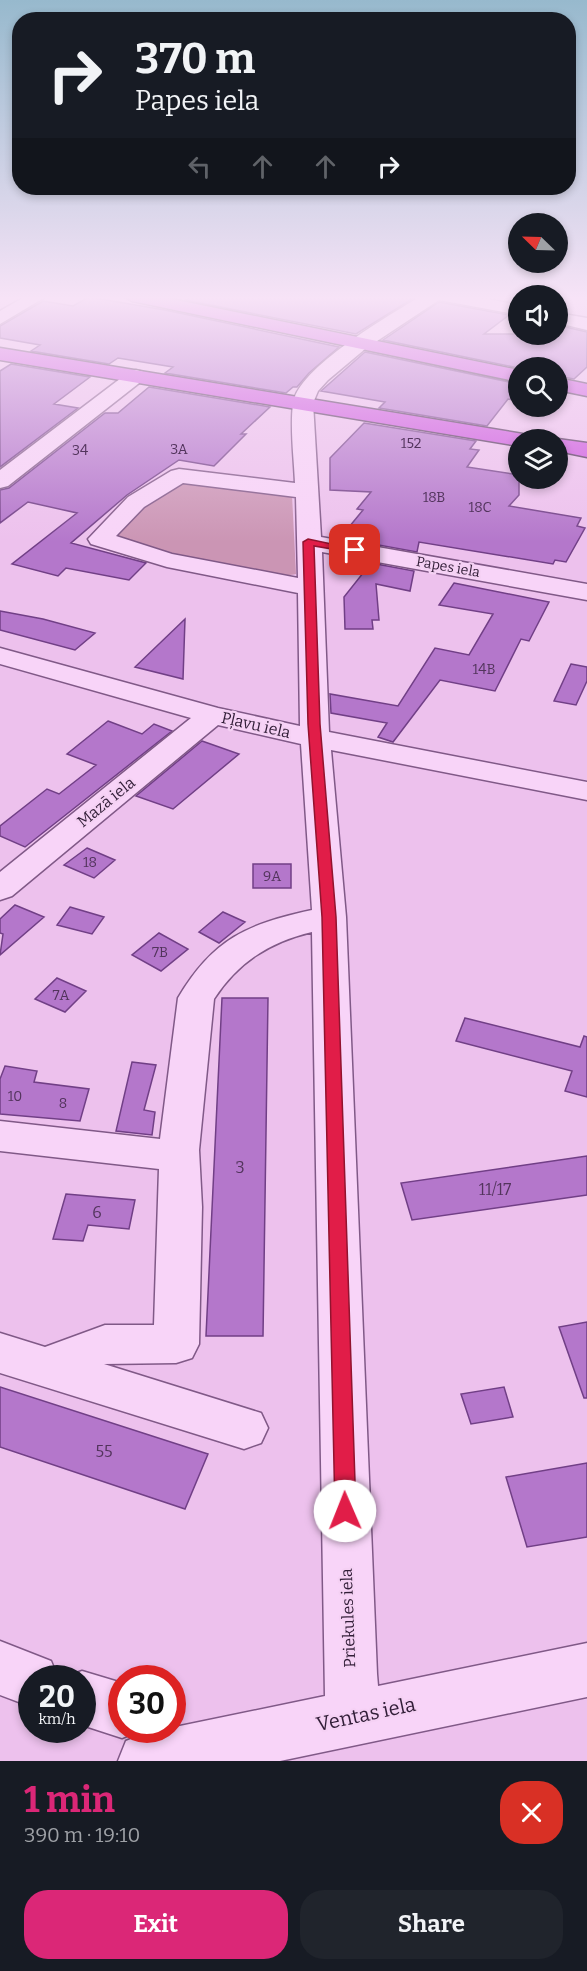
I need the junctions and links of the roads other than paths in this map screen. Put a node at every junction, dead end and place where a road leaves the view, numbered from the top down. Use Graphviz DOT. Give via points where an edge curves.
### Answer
graph roads {
  1 [pos="133,378"];
  2 [pos="149,378"];
  3 [pos="318,378"];
  4 [pos="568,386"];
  5 [pos="587,390"];
  6 [pos="303,403"];
  7 [pos="508,437"];
  8 [pos="568,447"];
  9 [pos="587,450"];
  10 [pos="0,481"];
  11 [pos="306,491"];
  12 [pos="308,542"];
  13 [pos="311,588"];
  14 [pos="587,592"];
  15 [pos="0,656"];
  16 [pos="213,715"];
  17 [pos="316,738"];
  18 [pos="587,791"];
  19 [pos="0,889"];
  20 [pos="329,917"];
  21 [pos="0,1136"];
  22 [pos="179,1150"];
  23 [pos="0,1353"];
  24 [pos="45,1367"];
  25 [pos="244,1428"];
  26 [pos="0,1668"];
  27 [pos="587,1670"];
  28 [pos="18,1675"];
  29 [pos="355,1717"];
  30 [pos="195,1737"];
  31 [pos="146,1761"];
  1 -- 10 [label="street"];
  2 -- 6 [label="highway"];
  3 -- 6 [label="street" via="304,394"];
  4 -- 5 [label="highway"];
  6 -- 7 [label="highway"];
  6 -- 11 [label="street, Priekules iela"];
  8 -- 9 [label="highway"];
  11 -- 12 [label="street, Priekules iela"];
  11 -- 13 [label="street" via="179,476 136,502 100,539 167,560"];
  12 -- 13 [label="street, Priekules iela"];
  12 -- 14 [label="street, Papes iela"];
  13 -- 17 [label="street, Priekules iela"];
  15 -- 16 [label="street, Pļavu iela"];
  16 -- 17 [label="street, Pļavu iela"];
  16 -- 19 [label="street, Mazā iela"];
  17 -- 18 [label="street, Pļavu iela"];
  17 -- 20 [label="street, Priekules iela"];
  20 -- 22 [label="street" via="276,929 247,943 214,971 196,998"];
  20 -- 29 [label="street, Priekules iela" via="350,1674"];
  21 -- 22 [label="street" via="178,1156"];
  22 -- 24 [label="street" via="182,1207 176,1344 105,1344"];
  23 -- 24 [label="street"];
  24 -- 25 [label="street"];
  26 -- 28 [label="street"];
  27 -- 29 [label="street, Ventas iela"];
  29 -- 30 [label="street, Ventas iela"];
  30 -- 31 [label="street, Ventas iela"];
}
